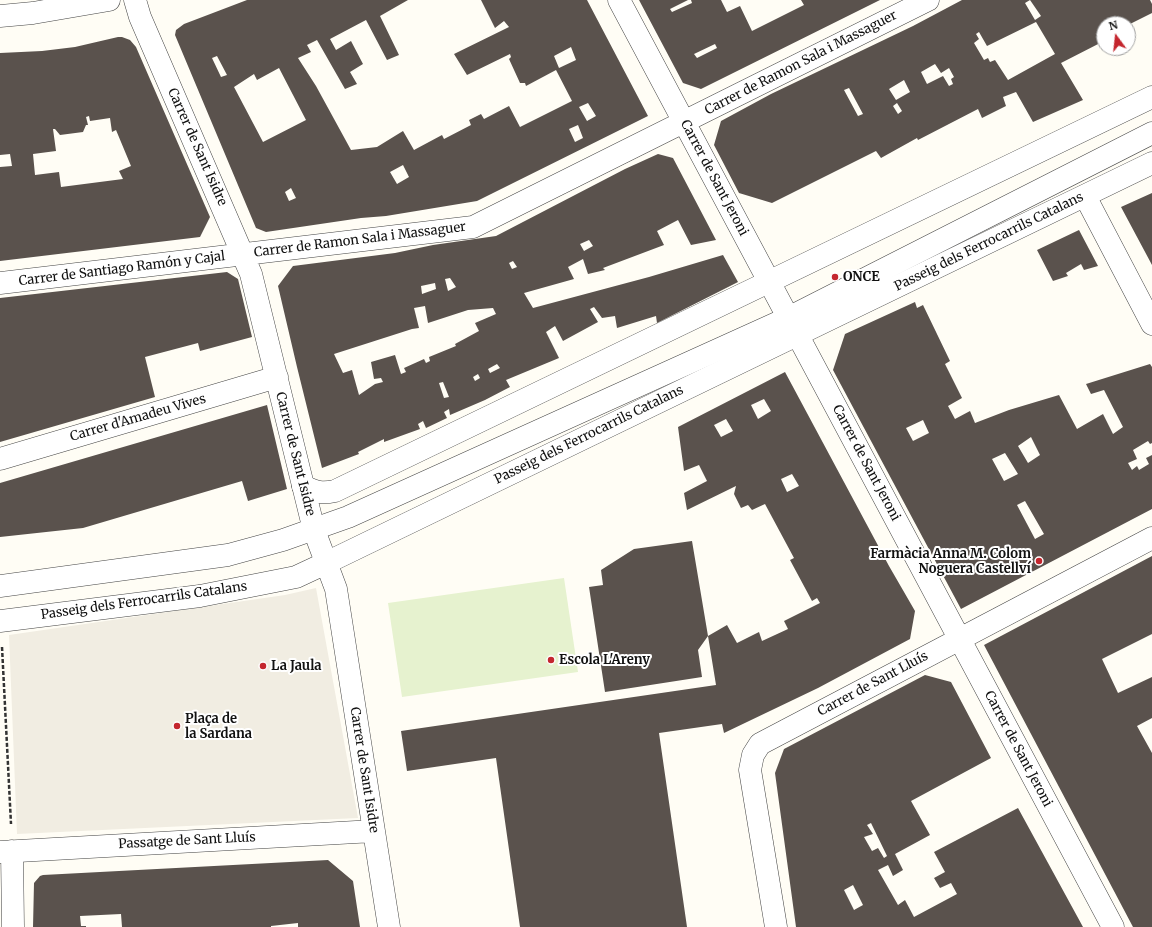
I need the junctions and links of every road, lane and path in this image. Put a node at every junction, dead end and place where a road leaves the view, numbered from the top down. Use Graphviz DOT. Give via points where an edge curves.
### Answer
graph roads {
  1 [pos="109,0"];
  2 [pos="135,0"];
  3 [pos="619,0"];
  4 [pos="928,0"];
  5 [pos="0,16"];
  6 [pos="1152,97"];
  7 [pos="684,122"];
  8 [pos="1152,133"];
  9 [pos="1152,163"];
  10 [pos="1085,196"];
  11 [pos="243,254"];
  12 [pos="769,281"];
  13 [pos="0,283"];
  14 [pos="1152,324"];
  15 [pos="793,326"];
  16 [pos="276,377"];
  17 [pos="0,459"];
  18 [pos="303,486"];
  19 [pos="314,530"];
  20 [pos="1152,538"];
  21 [pos="326,563"];
  22 [pos="0,586"];
  23 [pos="1,621"];
  24 [pos="960,639"];
  25 [pos="374,831"];
  26 [pos="6,851"];
  27 [pos="13,927"];
  28 [pos="389,927"];
  29 [pos="776,927"];
  30 [pos="1113,927"];
  1 -- 5 [label="street"];
  2 -- 11 [label="street, Carrer de Sant Isidre" via="140,17"];
  3 -- 7 [label="street, Carrer de Sant Jeroni"];
  4 -- 7 [label="street, Carrer de Ramon Sala i Massaguer"];
  6 -- 12 [label="street"];
  7 -- 11 [label="street, Carrer de Ramon Sala i Massaguer" via="473,227"];
  7 -- 12 [label="street, Carrer de Sant Jeroni"];
  8 -- 15 [label="street, Passeig dels Ferrocarrils Catalans"];
  9 -- 10 [label="street, Passeig dels Ferrocarrils Catalans"];
  10 -- 14 [label="street"];
  10 -- 15 [label="street, Passeig dels Ferrocarrils Catalans"];
  11 -- 13 [label="street, Carrer de Santiago Ramón y Cajal"];
  11 -- 16 [label="street, Carrer de Sant Isidre" via="251,274"];
  12 -- 15 [label="street, Carrer de Sant Jeroni"];
  12 -- 18 [label="street" via="335,491 315,492"];
  15 -- 19 [label="street, Passeig dels Ferrocarrils Catalans"];
  15 -- 21 [label="street, Passeig dels Ferrocarrils Catalans"];
  15 -- 24 [label="street, Carrer de Sant Jeroni"];
  16 -- 17 [label="street, Carrer d'Amadeu Vives"];
  16 -- 18 [label="street, Carrer de Sant Isidre"];
  18 -- 19 [label="street, Carrer de Sant Isidre"];
  19 -- 21 [label="street, Carrer de Sant Isidre"];
  19 -- 22 [label="street, Passeig dels Ferrocarrils Catalans" via="228,555"];
  20 -- 24 [label="street, Carrer de Sant Lluís"];
  21 -- 23 [label="street, Passeig dels Ferrocarrils Catalans" via="296,577 200,596"];
  21 -- 25 [label="street, Carrer de Sant Isidre" via="336,589"];
  23 -- 26 [label="path"];
  24 -- 29 [label="street, Carrer de Sant Lluís" via="760,744 753,755 750,770"];
  24 -- 30 [label="street, Carrer de Sant Jeroni"];
  25 -- 26 [label="street, Passatge de Sant Lluís"];
  25 -- 28 [label="street, Carrer de Sant Isidre"];
  26 -- 27 [label="street"];
}
